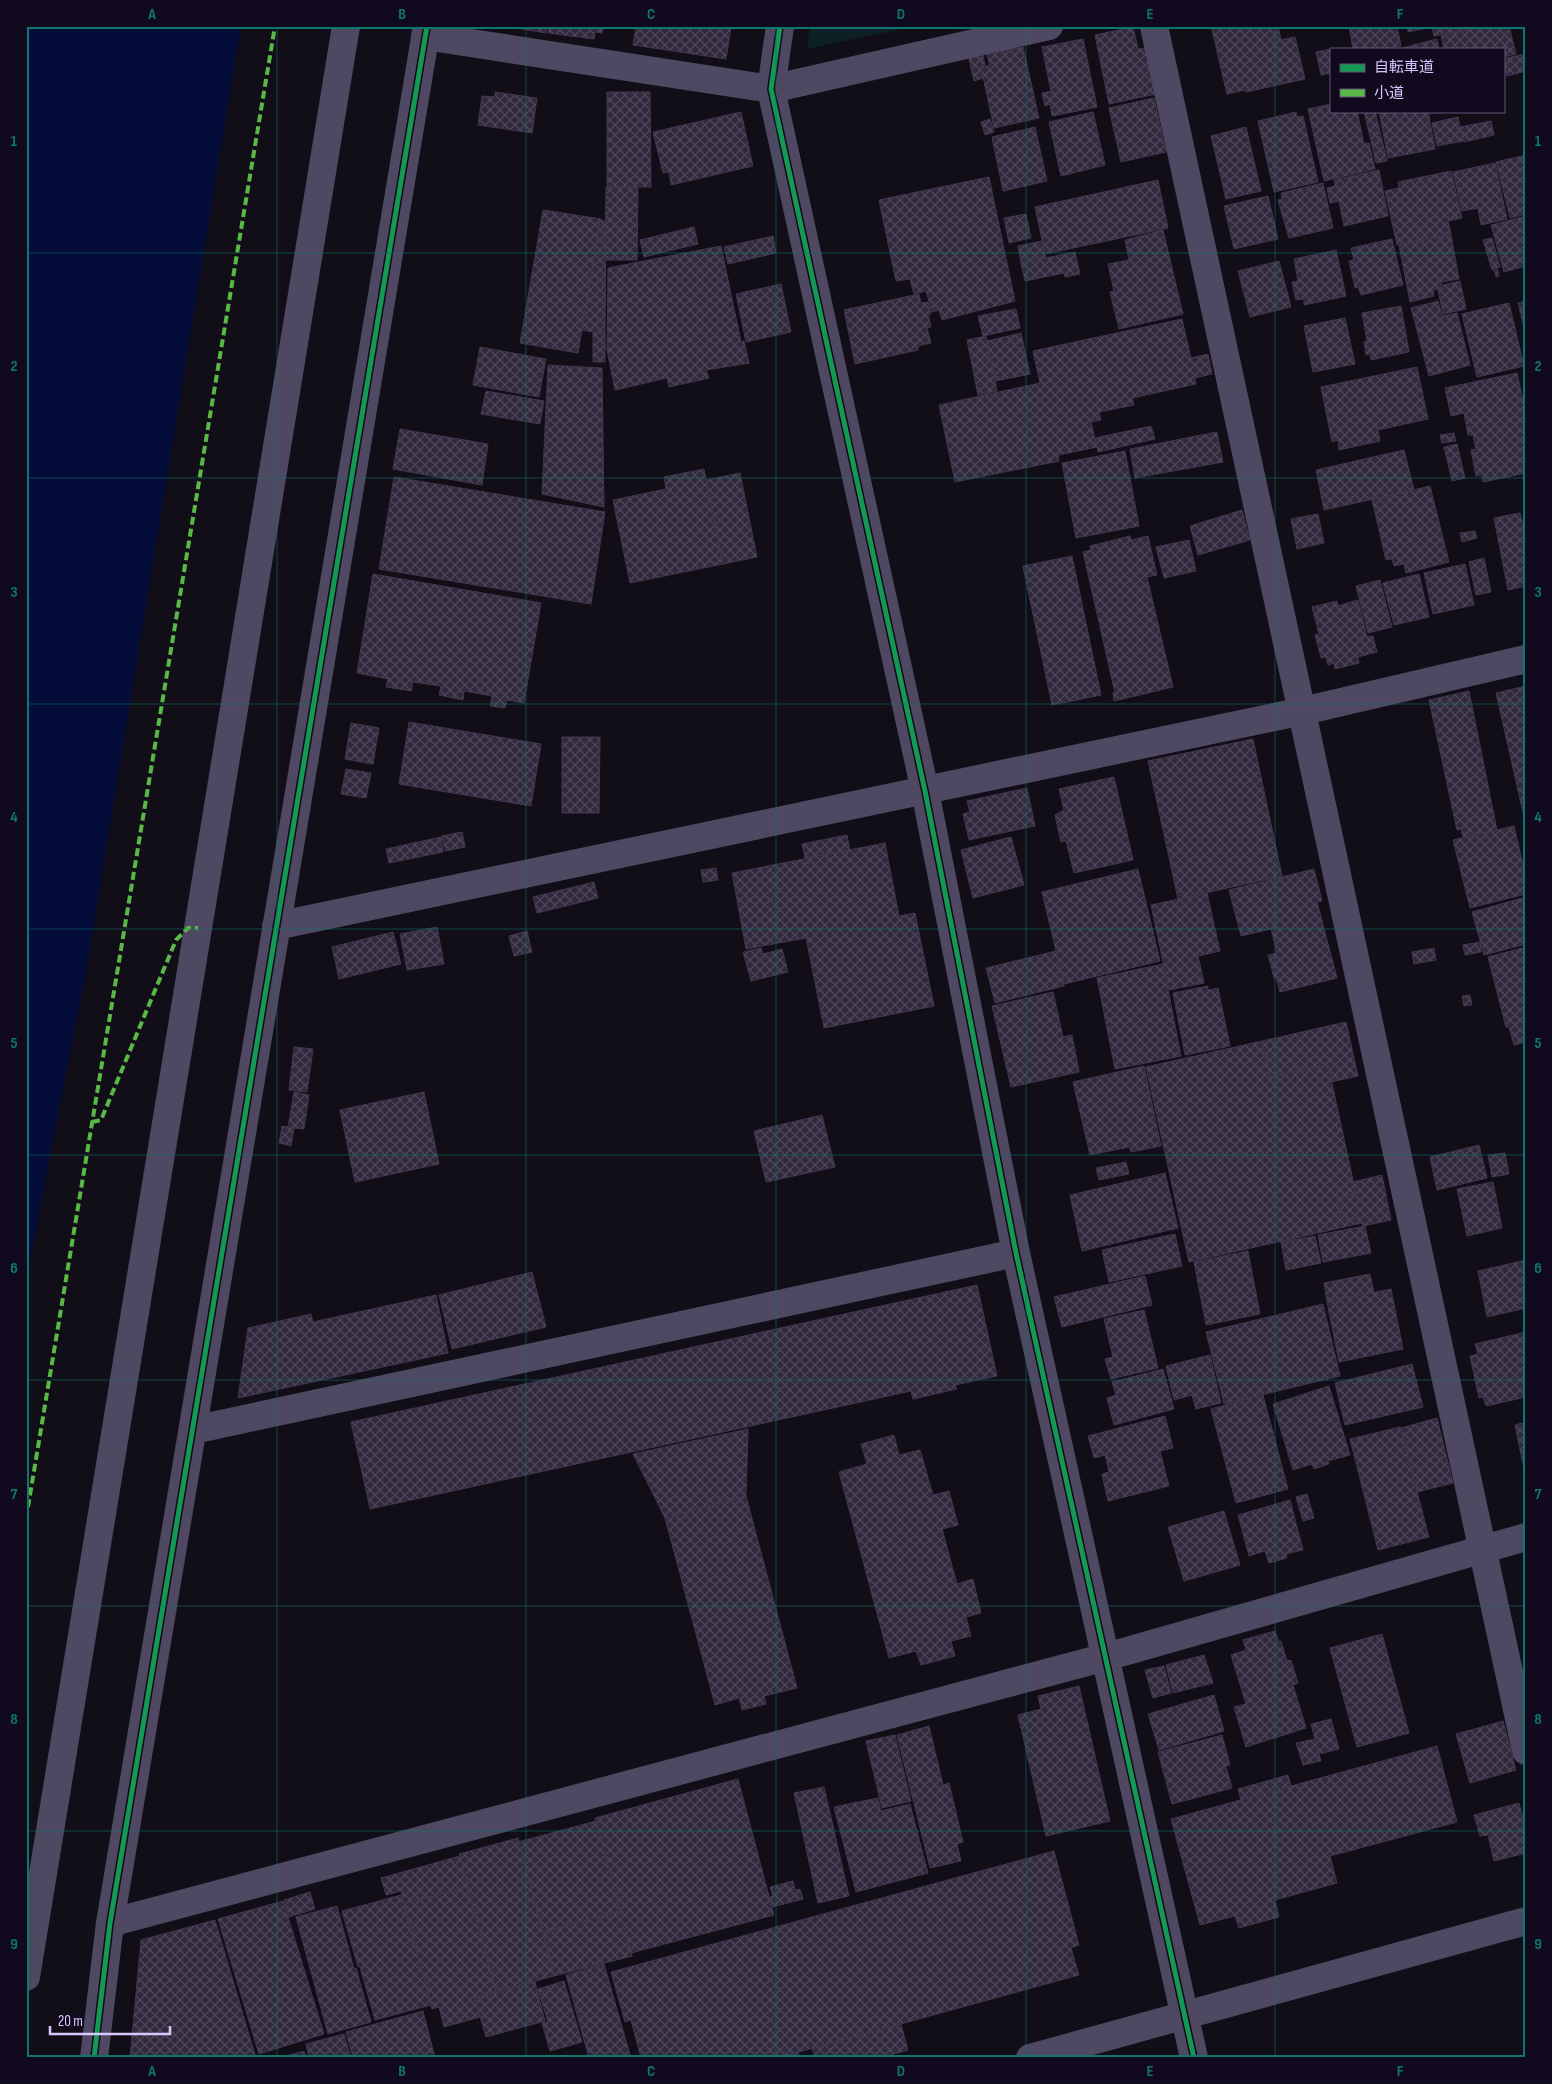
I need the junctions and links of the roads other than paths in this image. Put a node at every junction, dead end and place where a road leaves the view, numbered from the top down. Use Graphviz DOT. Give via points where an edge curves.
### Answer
graph roads {
  1 [pos="346,26"];
  2 [pos="780,26"];
  3 [pos="1048,26"];
  4 [pos="1154,26"];
  5 [pos="426,31"];
  6 [pos="771,89"];
  7 [pos="1526,659"];
  8 [pos="1303,711"];
  9 [pos="925,791"];
  10 [pos="276,926"];
  11 [pos="1016,1253"];
  12 [pos="193,1430"];
  13 [pos="1526,1537"];
  14 [pos="1483,1549"];
  15 [pos="1106,1657"];
  16 [pos="1526,1751"];
  17 [pos="1526,1921"];
  18 [pos="110,1923"];
  19 [pos="26,1977"];
  20 [pos="1185,2014"];
  21 [pos="94,2058"];
  22 [pos="1030,2058"];
  23 [pos="1194,2058"];
  1 -- 19 [label="street"];
  2 -- 6 [label="street"];
  3 -- 6 [label="street"];
  4 -- 8 [label="street"];
  5 -- 6 [label="street"];
  5 -- 10 [label="street"];
  6 -- 9 [label="street"];
  7 -- 8 [label="street"];
  8 -- 9 [label="street"];
  8 -- 14 [label="street"];
  9 -- 10 [label="street"];
  9 -- 11 [label="street"];
  10 -- 12 [label="street"];
  11 -- 12 [label="street"];
  11 -- 15 [label="street"];
  12 -- 18 [label="street"];
  13 -- 14 [label="street"];
  14 -- 15 [label="street"];
  14 -- 16 [label="street"];
  15 -- 18 [label="street"];
  15 -- 20 [label="street"];
  17 -- 20 [label="street"];
  18 -- 21 [label="street"];
  20 -- 22 [label="street"];
  20 -- 23 [label="street"];
}
